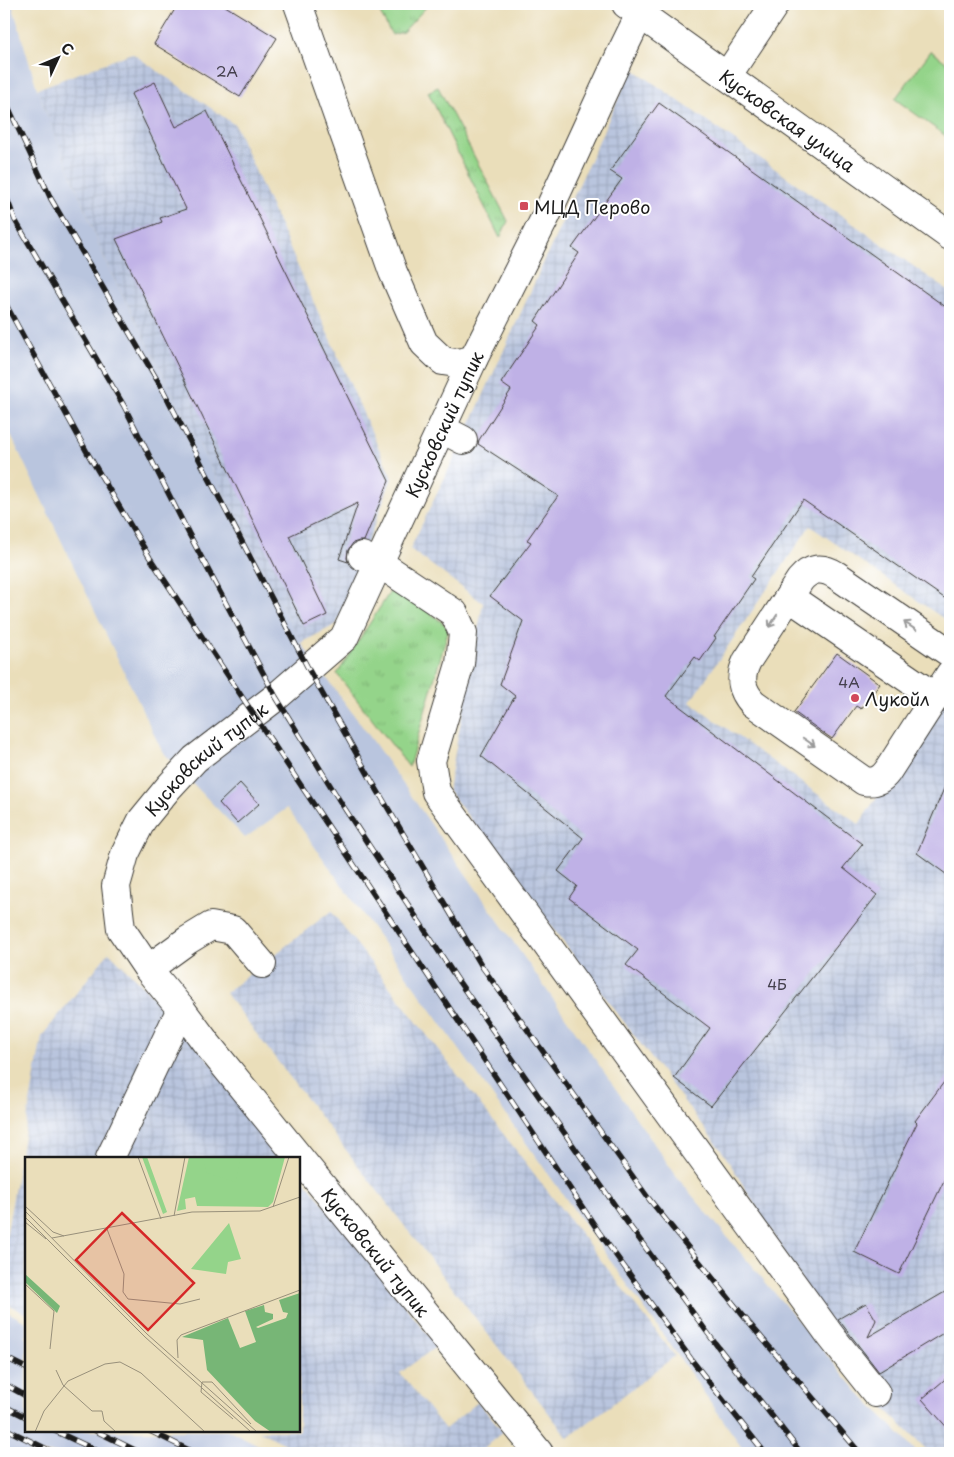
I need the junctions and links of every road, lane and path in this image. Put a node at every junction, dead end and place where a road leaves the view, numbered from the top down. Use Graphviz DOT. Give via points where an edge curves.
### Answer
graph roads {
  1 [pos="298,4"];
  2 [pos="775,4"];
  3 [pos="633,9"];
  4 [pos="727,76"];
  5 [pos="950,236"];
  6 [pos="473,360"];
  7 [pos="371,560"];
  8 [pos="789,597"];
  9 [pos="950,653"];
  10 [pos="950,674"];
  11 [pos="935,697"];
  12 [pos="262,964"];
  13 [pos="148,969"];
  14 [pos="181,1009"];
  15 [pos="110,1157"];
  16 [pos="299,1157"];
  17 [pos="300,1159"];
  18 [pos="876,1393"];
  19 [pos="539,1453"];
  1 -- 6 [label="street" via="393,272 424,343 444,362"];
  2 -- 4 [label="street"];
  3 -- 4 [label="street, Кусковская улица"];
  3 -- 6 [label="street, Кусковский тупик" via="622,50 546,216"];
  4 -- 5 [label="street, Кусковская улица"];
  6 -- 7 [label="street, Кусковский тупик" via="452,434"];
  7 -- 13 [label="street, Кусковский тупик" via="344,638 276,697 196,758 142,820 125,854 116,886 121,929"];
  7 -- 18 [label="street" via="454,613 463,633 460,664 431,761 436,792"];
  9 -- 8 [label="street, one-way" via="830,571 810,571"];
  8 -- 11 [label="street"];
  8 -- 11 [label="street, one-way" via="747,661 743,670 743,688 753,703 864,781 875,781 884,776"];
  10 -- 11 [label="street"];
  12 -- 13 [label="street" via="233,930 211,926"];
  13 -- 14 [label="street, Кусковский тупик"];
  14 -- 15 [label="street"];
  14 -- 16 [label="street, Кусковский тупик"];
  17 -- 19 [label="street, Кусковский тупик"];
}
